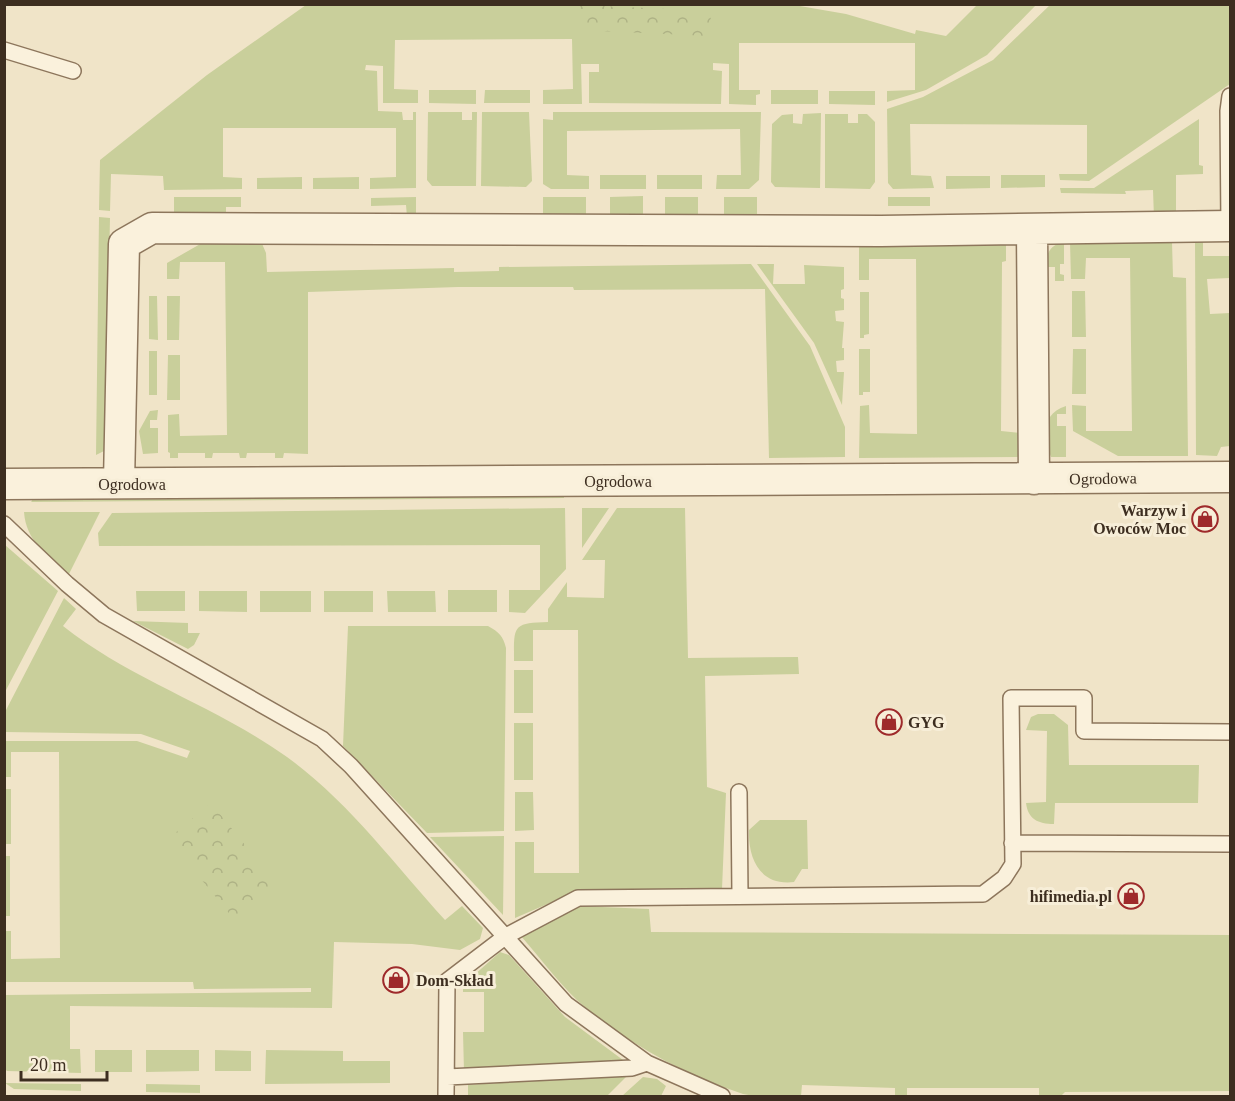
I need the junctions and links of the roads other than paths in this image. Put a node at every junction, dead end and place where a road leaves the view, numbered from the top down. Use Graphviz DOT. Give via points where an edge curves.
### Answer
graph roads {
  1 [pos="4,50"];
  2 [pos="73,71"];
  3 [pos="1230,96"];
  4 [pos="1230,226"];
  5 [pos="1032,230"];
  6 [pos="1230,477"];
  7 [pos="1034,479"];
  8 [pos="119,483"];
  9 [pos="4,484"];
  10 [pos="4,524"];
  11 [pos="1230,732"];
  12 [pos="739,792"];
  13 [pos="1012,843"];
  14 [pos="1230,844"];
  15 [pos="740,896"];
  16 [pos="506,936"];
  17 [pos="647,1063"];
  18 [pos="447,1077"];
  19 [pos="446,1096"];
  20 [pos="722,1096"];
  1 -- 2 [label="lane"];
  3 -- 4 [label="lane"];
  4 -- 5 [label="street"];
  5 -- 7 [label="street"];
  5 -- 8 [label="street" via="152,228 124,244"];
  6 -- 7 [label="street, Ogrodowa"];
  7 -- 8 [label="street, Ogrodowa"];
  8 -- 9 [label="street, Ogrodowa"];
  10 -- 16 [label="lane" via="104,615 321,739 351,766"];
  11 -- 13 [label="lane" via="1084,732 1084,698 1011,698"];
  12 -- 15 [label="lane"];
  13 -- 14 [label="lane"];
  13 -- 15 [label="lane" via="1013,864 1004,878 982,894"];
  15 -- 16 [label="lane" via="578,898"];
  16 -- 17 [label="lane" via="566,1004"];
  16 -- 18 [label="lane" via="447,981"];
  17 -- 18 [label="lane" via="632,1068"];
  17 -- 20 [label="lane"];
  18 -- 19 [label="lane"];
}
